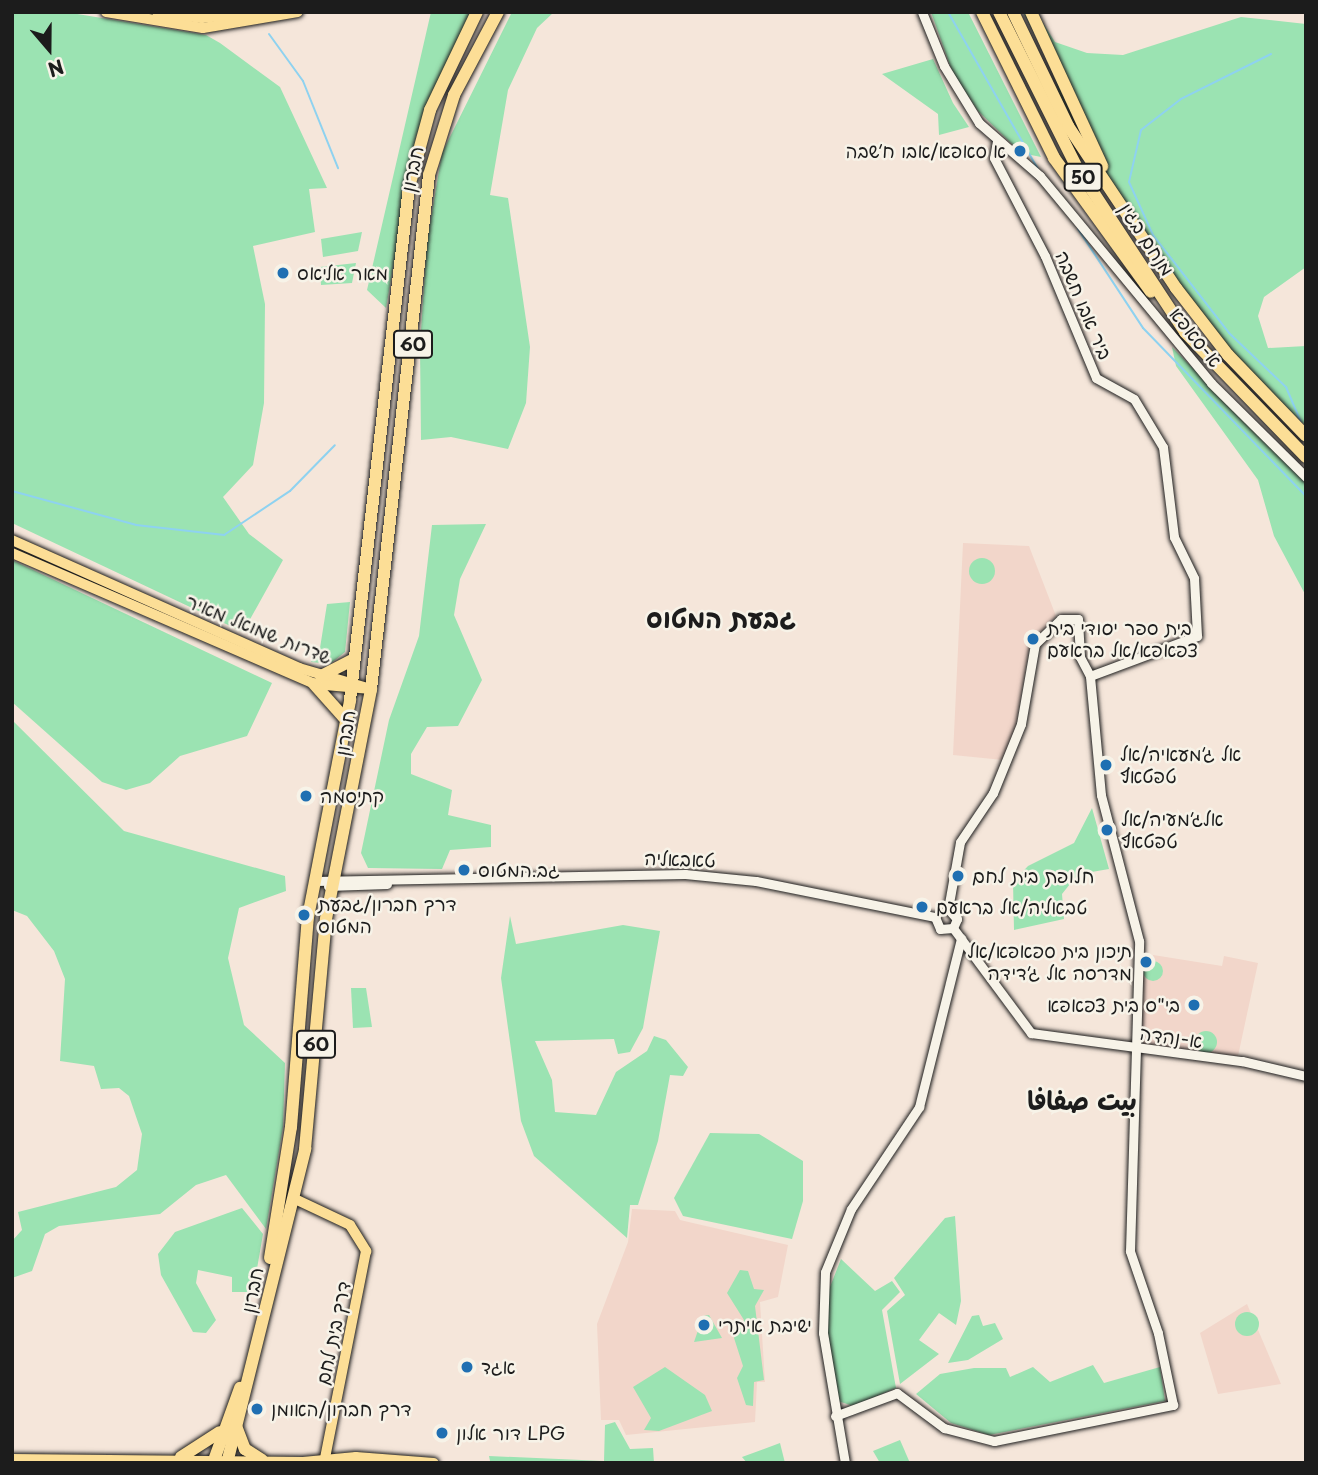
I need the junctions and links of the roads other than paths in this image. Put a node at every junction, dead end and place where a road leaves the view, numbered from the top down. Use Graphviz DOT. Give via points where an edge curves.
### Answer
graph roads {
  1 [pos="106,12"];
  2 [pos="157,12"];
  3 [pos="259,12"];
  4 [pos="298,12"];
  5 [pos="477,12"];
  6 [pos="498,12"];
  7 [pos="922,12"];
  8 [pos="982,12"];
  9 [pos="999,12"];
  10 [pos="1013,12"];
  11 [pos="1031,12"];
  12 [pos="997,142"];
  13 [pos="1122,207"];
  14 [pos="1185,332"];
  15 [pos="1306,436"];
  16 [pos="1306,457"];
  17 [pos="1306,477"];
  18 [pos="12,540"];
  19 [pos="12,553"];
  20 [pos="355,659"];
  21 [pos="1090,676"];
  22 [pos="318,680"];
  23 [pos="352,687"];
  24 [pos="371,689"];
  25 [pos="347,720"];
  26 [pos="315,881"];
  27 [pos="333,883"];
  28 [pos="948,909"];
  29 [pos="935,917"];
  30 [pos="953,928"];
  31 [pos="961,938"];
  32 [pos="1132,1049"];
  33 [pos="1306,1076"];
  34 [pos="282,1190"];
  35 [pos="294,1204"];
  36 [pos="835,1416"];
  37 [pos="231,1423"];
  38 [pos="181,1457"];
  39 [pos="12,1459"];
  40 [pos="213,1460"];
  41 [pos="228,1460"];
  42 [pos="262,1460"];
  43 [pos="325,1461"];
  44 [pos="844,1461"];
  45 [pos="433,1463"];
  1 -- 4 [label="main road" via="203,28"];
  2 -- 3 [label="main road" via="202,18"];
  5 -- 20 [label="highway, חברון / 60" via="430,110 409,187"];
  6 -- 24 [label="highway, חברון / 60" via="454,95 429,175"];
  7 -- 12 [label="street, א-סאפא" via="957,90"];
  8 -- 14 [label="highway" via="1054,158 1096,223"];
  9 -- 14 [label="highway, מנחם בגין / 50" via="1057,134"];
  10 -- 13 [label="highway, מנחם בגין / 50" via="1068,126"];
  11 -- 13 [label="highway"];
  12 -- 17 [label="street, א-סאפא" via="1040,176 1211,383"];
  12 -- 21 [label="street, ביר אבו חשבה" via="994,158 1045,256 1096,378 1134,399 1163,447 1174,537 1194,578 1197,636"];
  13 -- 15 [label="highway, מנחם בגין / 50" via="1198,319"];
  14 -- 16 [label="highway, מנחם בגין / 50"];
  18 -- 22 [label="main road, שדרות שמואל מאיר"];
  19 -- 22 [label="main road, שדרות שמואל מאיר"];
  20 -- 22 [label="highway"];
  20 -- 23 [label="highway, חברון / 60"];
  21 -- 28 [label="street" via="1080,657 1078,619 1061,619 1035,644 1021,724 992,793 960,842"];
  21 -- 32 [label="street" via="1101,795 1139,941"];
  22 -- 23 [label="main road, שדרות שמואל מאיר"];
  22 -- 25 [label="highway"];
  23 -- 24 [label="main road, שדרות שמואל מאיר"];
  23 -- 25 [label="highway, 60"];
  24 -- 27 [label="highway, חברון / 60"];
  25 -- 26 [label="highway, חברון / 60"];
  26 -- 27 [label="street, טאבאליה"];
  26 -- 34 [label="highway, חברון / 60"];
  27 -- 29 [label="street, טאבאליה" via="702,876"];
  27 -- 35 [label="highway, חברון / 60" via="313,1094"];
  28 -- 29 [label="street"];
  28 -- 30 [label="street" via="957,919"];
  29 -- 30 [label="street" via="940,929"];
  30 -- 31 [label="street"];
  31 -- 32 [label="street, א-נהדה" via="1031,1033"];
  31 -- 36 [label="street" via="919,1107 850,1209 829,1254 822,1309"];
  32 -- 33 [label="street, א-נהדה" via="1242,1060"];
  32 -- 36 [label="street" via="1130,1251 1158,1333 1173,1405 994,1441 944,1428 897,1393"];
  34 -- 35 [label="main road"];
  34 -- 37 [label="highway, חברון / 60" via="251,1356"];
  35 -- 37 [label="highway, חברון / 60"];
  35 -- 43 [label="main road, דרך בית לחם" via="358,1231 366,1258"];
  36 -- 44 [label="street"];
  37 -- 38 [label="highway" via="205,1447"];
  37 -- 40 [label="highway, חברון / 60"];
  37 -- 41 [label="highway, חברון / 60"];
  37 -- 42 [label="highway" via="245,1449"];
  38 -- 39 [label="main road"];
  38 -- 40 [label="main road"];
  40 -- 41 [label="main road"];
  41 -- 42 [label="main road"];
  42 -- 43 [label="main road"];
  43 -- 45 [label="main road"];
}
